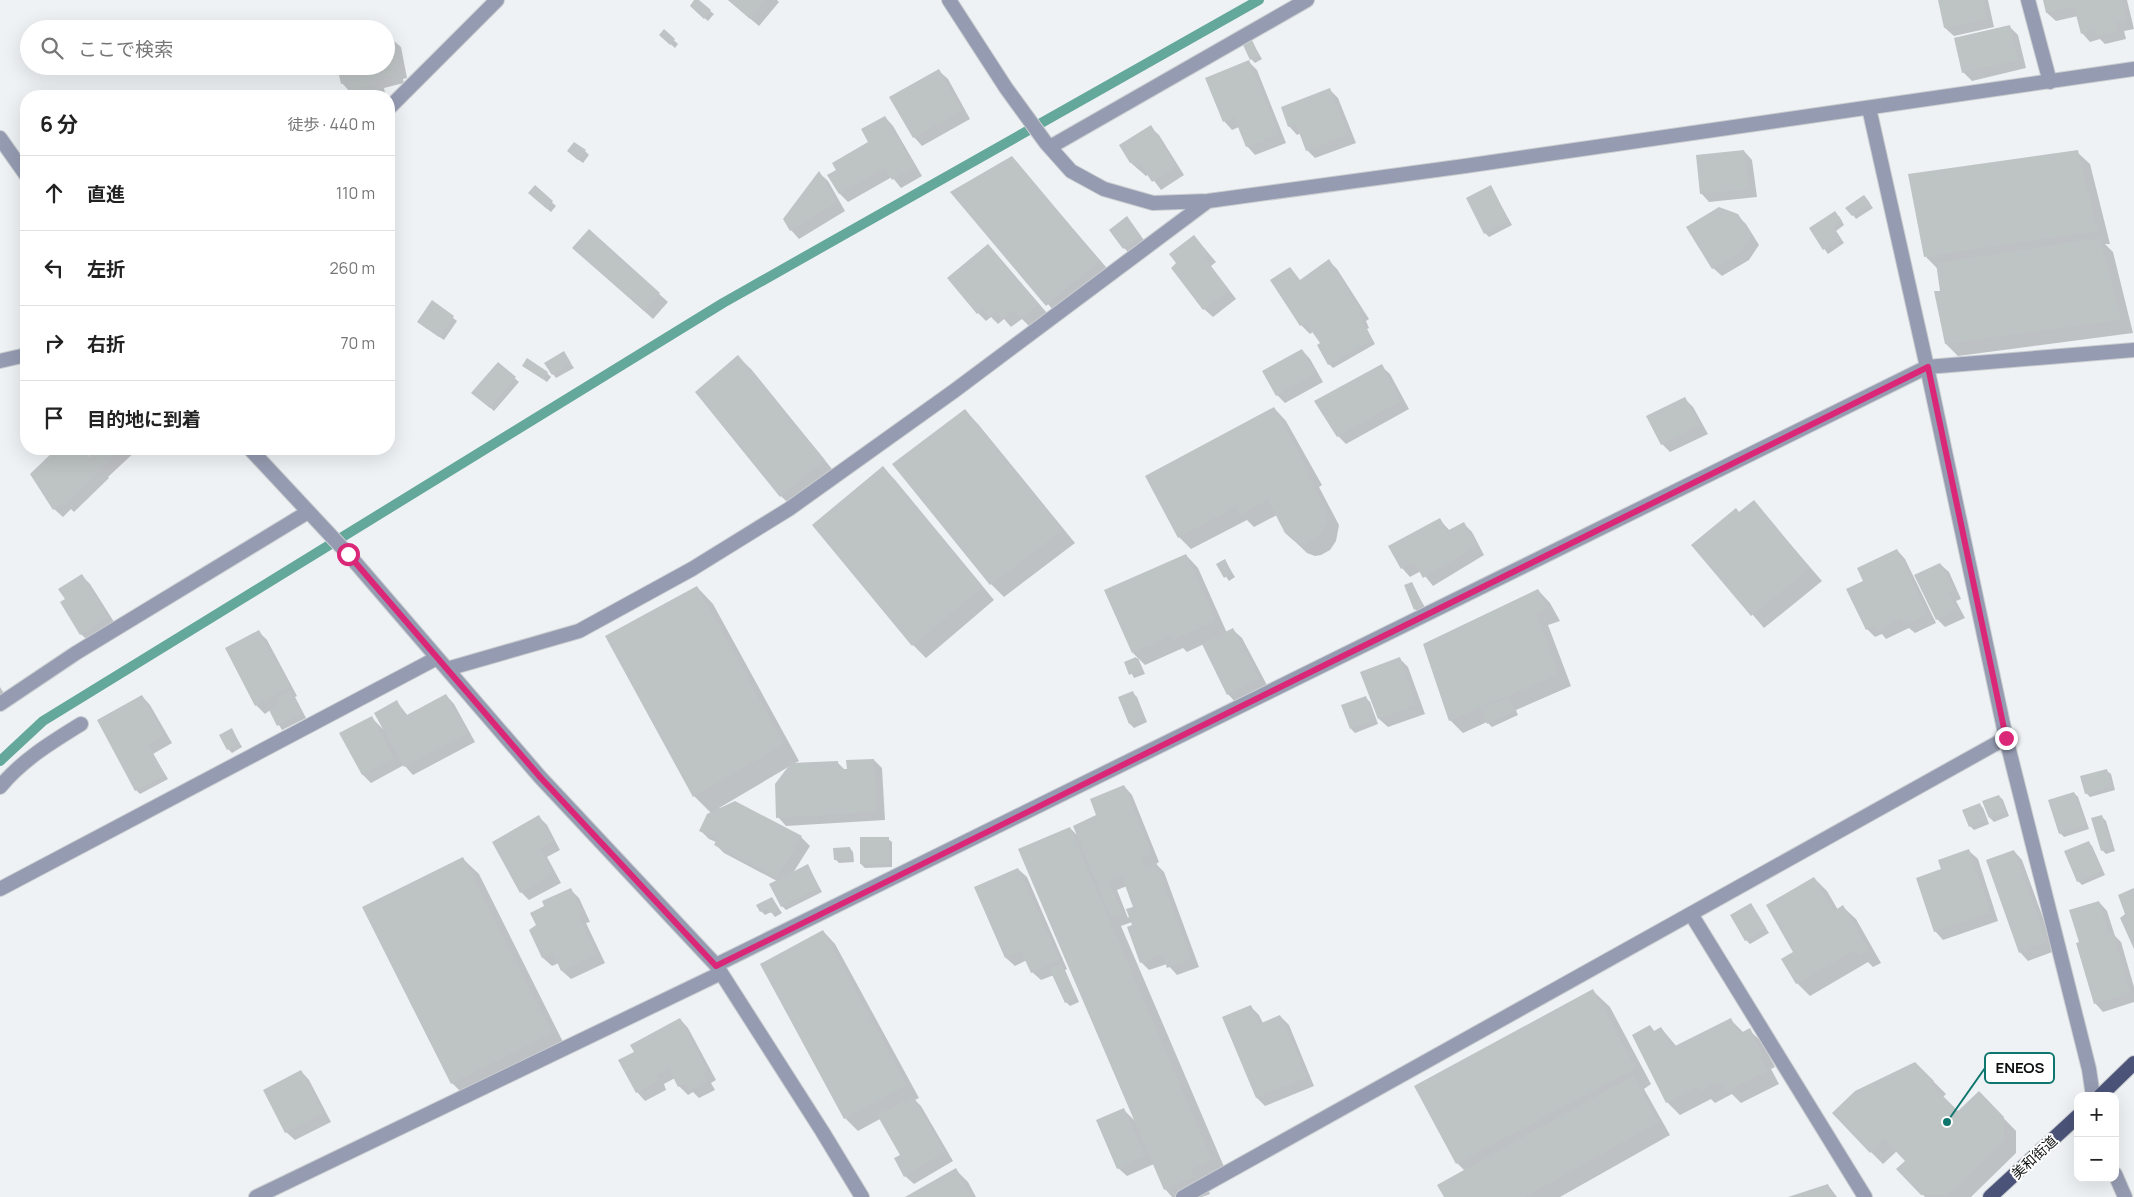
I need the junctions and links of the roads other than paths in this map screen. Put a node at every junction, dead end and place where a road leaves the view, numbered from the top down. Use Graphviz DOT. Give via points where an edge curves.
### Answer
graph roads {
  1 [pos="497,0"];
  2 [pos="948,0"];
  3 [pos="1307,0"];
  4 [pos="2028,0"];
  5 [pos="2134,69"];
  6 [pos="2050,82"];
  7 [pos="395,102"];
  8 [pos="1869,108"];
  9 [pos="0,138"];
  10 [pos="1050,147"];
  11 [pos="20,166"];
  12 [pos="1208,202"];
  13 [pos="2134,350"];
  14 [pos="20,356"];
  15 [pos="0,361"];
  16 [pos="1928,367"];
  17 [pos="256,455"];
  18 [pos="308,512"];
  19 [pos="437,658"];
  20 [pos="447,669"];
  21 [pos="0,704"];
  22 [pos="82,724"];
  23 [pos="2006,738"];
  24 [pos="0,787"];
  25 [pos="0,889"];
  26 [pos="1691,914"];
  27 [pos="719,969"];
  28 [pos="2134,1063"];
  29 [pos="2092,1092"];
  30 [pos="2104,1092"];
  31 [pos="2074,1120"];
  32 [pos="2118,1182"];
  33 [pos="256,1197"];
  34 [pos="862,1197"];
  35 [pos="1183,1197"];
  36 [pos="1865,1197"];
  37 [pos="1990,1197"];
  38 [pos="2125,1197"];
  1 -- 7 [label="street"];
  2 -- 10 [label="street" via="1006,88"];
  3 -- 10 [label="street"];
  4 -- 6 [label="street"];
  5 -- 6 [label="street"];
  6 -- 8 [label="street"];
  8 -- 12 [label="street"];
  8 -- 16 [label="street"];
  9 -- 11 [label="street"];
  10 -- 12 [label="street" via="1071,171 1104,189 1153,203"];
  12 -- 20 [label="street" via="868,453 789,509 692,569 579,631"];
  13 -- 16 [label="street"];
  14 -- 15 [label="street"];
  16 -- 23 [label="street"];
  16 -- 27 [label="street"];
  17 -- 18 [label="street"];
  18 -- 19 [label="street"];
  18 -- 21 [label="street" via="76,653"];
  19 -- 20 [label="street"];
  19 -- 25 [label="street"];
  20 -- 27 [label="street" via="540,777"];
  22 -- 24 [label="street" via="45,746"];
  23 -- 26 [label="street"];
  23 -- 29 [label="street" via="2089,1068"];
  26 -- 35 [label="street"];
  26 -- 36 [label="street"];
  27 -- 33 [label="street"];
  27 -- 34 [label="street"];
  28 -- 30 [label="main road"];
  31 -- 37 [label="main road, 美和街道"];
  32 -- 38 [label="street"];
}
